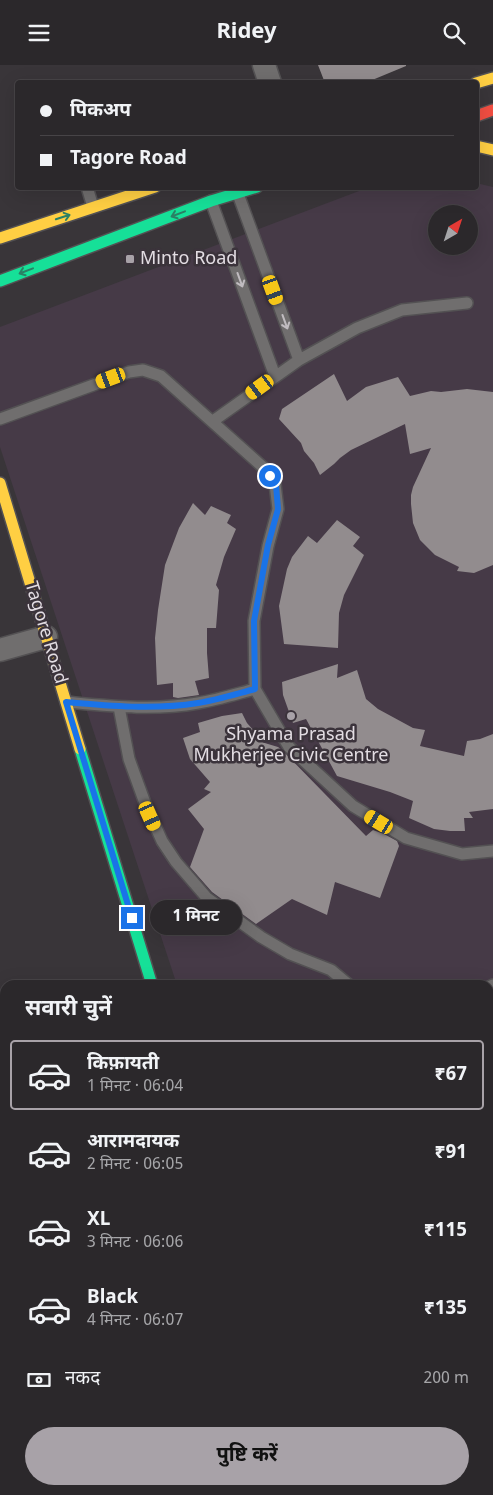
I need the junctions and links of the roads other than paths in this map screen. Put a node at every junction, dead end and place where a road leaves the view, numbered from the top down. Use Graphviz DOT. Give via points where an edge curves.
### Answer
graph roads {
  1 [pos="264,65"];
  2 [pos="493,78"];
  3 [pos="269,80"];
  4 [pos="479,82"];
  5 [pos="493,111"];
  6 [pos="479,115"];
  7 [pos="479,147"];
  8 [pos="493,150"];
  9 [pos="88,190"];
  10 [pos="139,190"];
  11 [pos="249,190"];
  12 [pos="238,194"];
  13 [pos="211,201"];
  14 [pos="93,207"];
  15 [pos="0,238"];
  16 [pos="0,281"];
  17 [pos="467,303"];
  18 [pos="298,360"];
  19 [pos="275,376"];
  20 [pos="0,419"];
  21 [pos="213,421"];
  22 [pos="0,483"];
  23 [pos="46,637"];
  24 [pos="0,650"];
  25 [pos="255,689"];
  26 [pos="66,702"];
  27 [pos="119,707"];
  28 [pos="493,851"];
  29 [pos="150,980"];
  30 [pos="343,980"];
  1 -- 3 [label="street"];
  2 -- 4 [label="street"];
  5 -- 6 [label="street"];
  7 -- 8 [label="street"];
  9 -- 14 [label="lane"];
  10 -- 14 [label="street"];
  11 -- 12 [label="street"];
  12 -- 13 [label="street"];
  12 -- 18 [label="lane, one-way"];
  13 -- 16 [label="street, one-way"];
  13 -- 19 [label="lane, one-way"];
  15 -- 14 [label="street, one-way"];
  17 -- 18 [label="lane" via="402,310 356,328"];
  18 -- 19 [label="lane"];
  19 -- 21 [label="lane"];
  20 -- 21 [label="lane" via="129,372 143,370 161,377"];
  21 -- 25 [label="lane" via="264,468 276,485 278,509 254,621"];
  22 -- 23 [label="street, Tagore Road"];
  23 -- 24 [label="street"];
  23 -- 26 [label="street, Tagore Road"];
  25 -- 27 [label="lane" via="199,703"];
  25 -- 28 [label="lane" via="289,747 353,805 406,838 462,854"];
  26 -- 27 [label="lane"];
  26 -- 29 [label="street, Tagore Road"];
  27 -- 30 [label="lane" via="129,759 144,803 176,862 207,898 261,937 290,954 331,970"];
}
